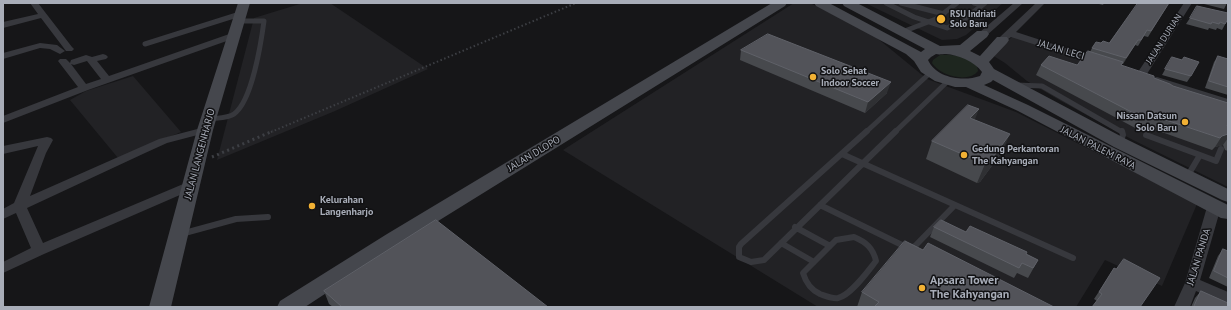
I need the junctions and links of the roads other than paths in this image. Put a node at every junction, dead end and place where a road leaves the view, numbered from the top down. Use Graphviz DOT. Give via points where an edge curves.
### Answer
graph roads {
  1 [pos="34,3"];
  2 [pos="781,3"];
  3 [pos="820,3"];
  4 [pos="848,3"];
  5 [pos="886,3"];
  6 [pos="901,3"];
  7 [pos="957,3"];
  8 [pos="974,3"];
  9 [pos="1019,3"];
  10 [pos="1041,3"];
  11 [pos="984,4"];
  12 [pos="1187,4"];
  13 [pos="863,11"];
  14 [pos="944,14"];
  15 [pos="43,15"];
  16 [pos="848,17"];
  17 [pos="240,18"];
  18 [pos="928,23"];
  19 [pos="3,25"];
  20 [pos="902,32"];
  21 [pos="983,34"];
  22 [pos="1005,38"];
  23 [pos="145,44"];
  24 [pos="943,51"];
  25 [pos="3,56"];
  26 [pos="67,56"];
  27 [pos="103,57"];
  28 [pos="91,60"];
  29 [pos="921,60"];
  30 [pos="1111,66"];
  31 [pos="985,67"];
  32 [pos="930,73"];
  33 [pos="107,80"];
  34 [pos="948,80"];
  35 [pos="968,83"];
  36 [pos="1012,85"];
  37 [pos="84,88"];
  38 [pos="1228,102"];
  39 [pos="3,120"];
  40 [pos="206,124"];
  41 [pos="1098,131"];
  42 [pos="1146,135"];
  43 [pos="1081,139"];
  44 [pos="1120,143"];
  45 [pos="1221,149"];
  46 [pos="3,150"];
  47 [pos="842,154"];
  48 [pos="1200,155"];
  49 [pos="863,164"];
  50 [pos="1187,177"];
  51 [pos="192,185"];
  52 [pos="1228,196"];
  53 [pos="820,205"];
  54 [pos="955,205"];
  55 [pos="20,206"];
  56 [pos="1221,210"];
  57 [pos="3,214"];
  58 [pos="268,217"];
  59 [pos="795,227"];
  60 [pos="178,235"];
  61 [pos="781,243"];
  62 [pos="830,246"];
  63 [pos="39,250"];
  64 [pos="1073,258"];
  65 [pos="814,262"];
  66 [pos="3,268"];
  67 [pos="1192,283"];
  68 [pos="1228,300"];
  69 [pos="160,307"];
  70 [pos="288,307"];
  71 [pos="1182,307"];
  1 -- 15 [label="street"];
  2 -- 70 [label="street, JALAN DLOPO"];
  3 -- 16 [label="street"];
  4 -- 13 [label="street, JALAN PALEM RAYA"];
  5 -- 18 [label="lane"];
  6 -- 14 [label="lane"];
  7 -- 14 [label="lane"];
  8 -- 11 [label="lane"];
  9 -- 21 [label="street"];
  10 -- 22 [label="street"];
  11 -- 18 [label="lane" via="951,27"];
  12 -- 38 [label="street, JALAN DURIAN" via="1137,73"];
  13 -- 16 [label="street"];
  13 -- 20 [label="street, JALAN PALEM RAYA"];
  14 -- 18 [label="lane"];
  15 -- 19 [label="street"];
  15 -- 26 [label="street"];
  16 -- 29 [label="street" via="904,46"];
  17 -- 23 [label="lane"];
  17 -- 33 [label="street"];
  17 -- 40 [label="street, JALAN LANGENHARJO"];
  17 -- 40 [label="lane" via="264,21 257,65 240,110"];
  18 -- 20 [label="lane"];
  20 -- 24 [label="street, JALAN PALEM RAYA"];
  21 -- 24 [label="street" via="964,49"];
  22 -- 30 [label="street, JALAN LECI"];
  22 -- 31 [label="street"];
  24 -- 29 [label="street" via="926,54"];
  24 -- 31 [label="street, JALAN PALEM RAYA" via="969,56"];
  25 -- 26 [label="street" via="46,45 55,47"];
  26 -- 28 [label="street"];
  26 -- 37 [label="street"];
  27 -- 28 [label="street"];
  28 -- 33 [label="street"];
  29 -- 32 [label="street" via="923,67"];
  31 -- 35 [label="street" via="986,79"];
  31 -- 36 [label="street, JALAN PALEM RAYA"];
  32 -- 34 [label="street"];
  32 -- 47 [label="lane"];
  33 -- 37 [label="street"];
  34 -- 35 [label="street"];
  34 -- 49 [label="lane"];
  35 -- 43 [label="street, JALAN PALEM RAYA" via="1023,108"];
  36 -- 41 [label="street, JALAN PALEM RAYA"];
  36 -- 44 [label="lane" via="1042,86 1122,131"];
  37 -- 39 [label="street"];
  40 -- 51 [label="street, JALAN LANGENHARJO"];
  40 -- 55 [label="street" via="141,150"];
  41 -- 43 [label="street"];
  41 -- 44 [label="street, JALAN PALEM RAYA"];
  42 -- 48 [label="lane"];
  43 -- 56 [label="street, JALAN PALEM RAYA"];
  44 -- 50 [label="street, JALAN PALEM RAYA"];
  45 -- 48 [label="lane" via="1216,161"];
  46 -- 55 [label="street" via="48,137"];
  47 -- 49 [label="lane"];
  47 -- 61 [label="lane" via="741,244 739,257 745,261 764,260"];
  48 -- 50 [label="lane"];
  49 -- 53 [label="lane"];
  49 -- 54 [label="lane"];
  50 -- 52 [label="street, JALAN PALEM RAYA"];
  51 -- 60 [label="street, JALAN LANGENHARJO"];
  51 -- 63 [label="street"];
  53 -- 54 [label="lane" via="897,242 914,247"];
  53 -- 59 [label="lane"];
  54 -- 64 [label="lane"];
  55 -- 57 [label="street"];
  55 -- 63 [label="street"];
  56 -- 67 [label="street, JALAN PANDA"];
  58 -- 60 [label="lane" via="236,219"];
  59 -- 61 [label="lane"];
  59 -- 62 [label="lane"];
  60 -- 69 [label="street, JALAN LANGENHARJO"];
  61 -- 65 [label="lane"];
  62 -- 65 [label="lane"];
  62 -- 65 [label="lane" via="836,240 854,237 870,246 876,260 845,296 837,298 818,292 805,281 803,274"];
  63 -- 66 [label="street"];
  67 -- 68 [label="street"];
  67 -- 71 [label="street, JALAN PANDA"];
}
